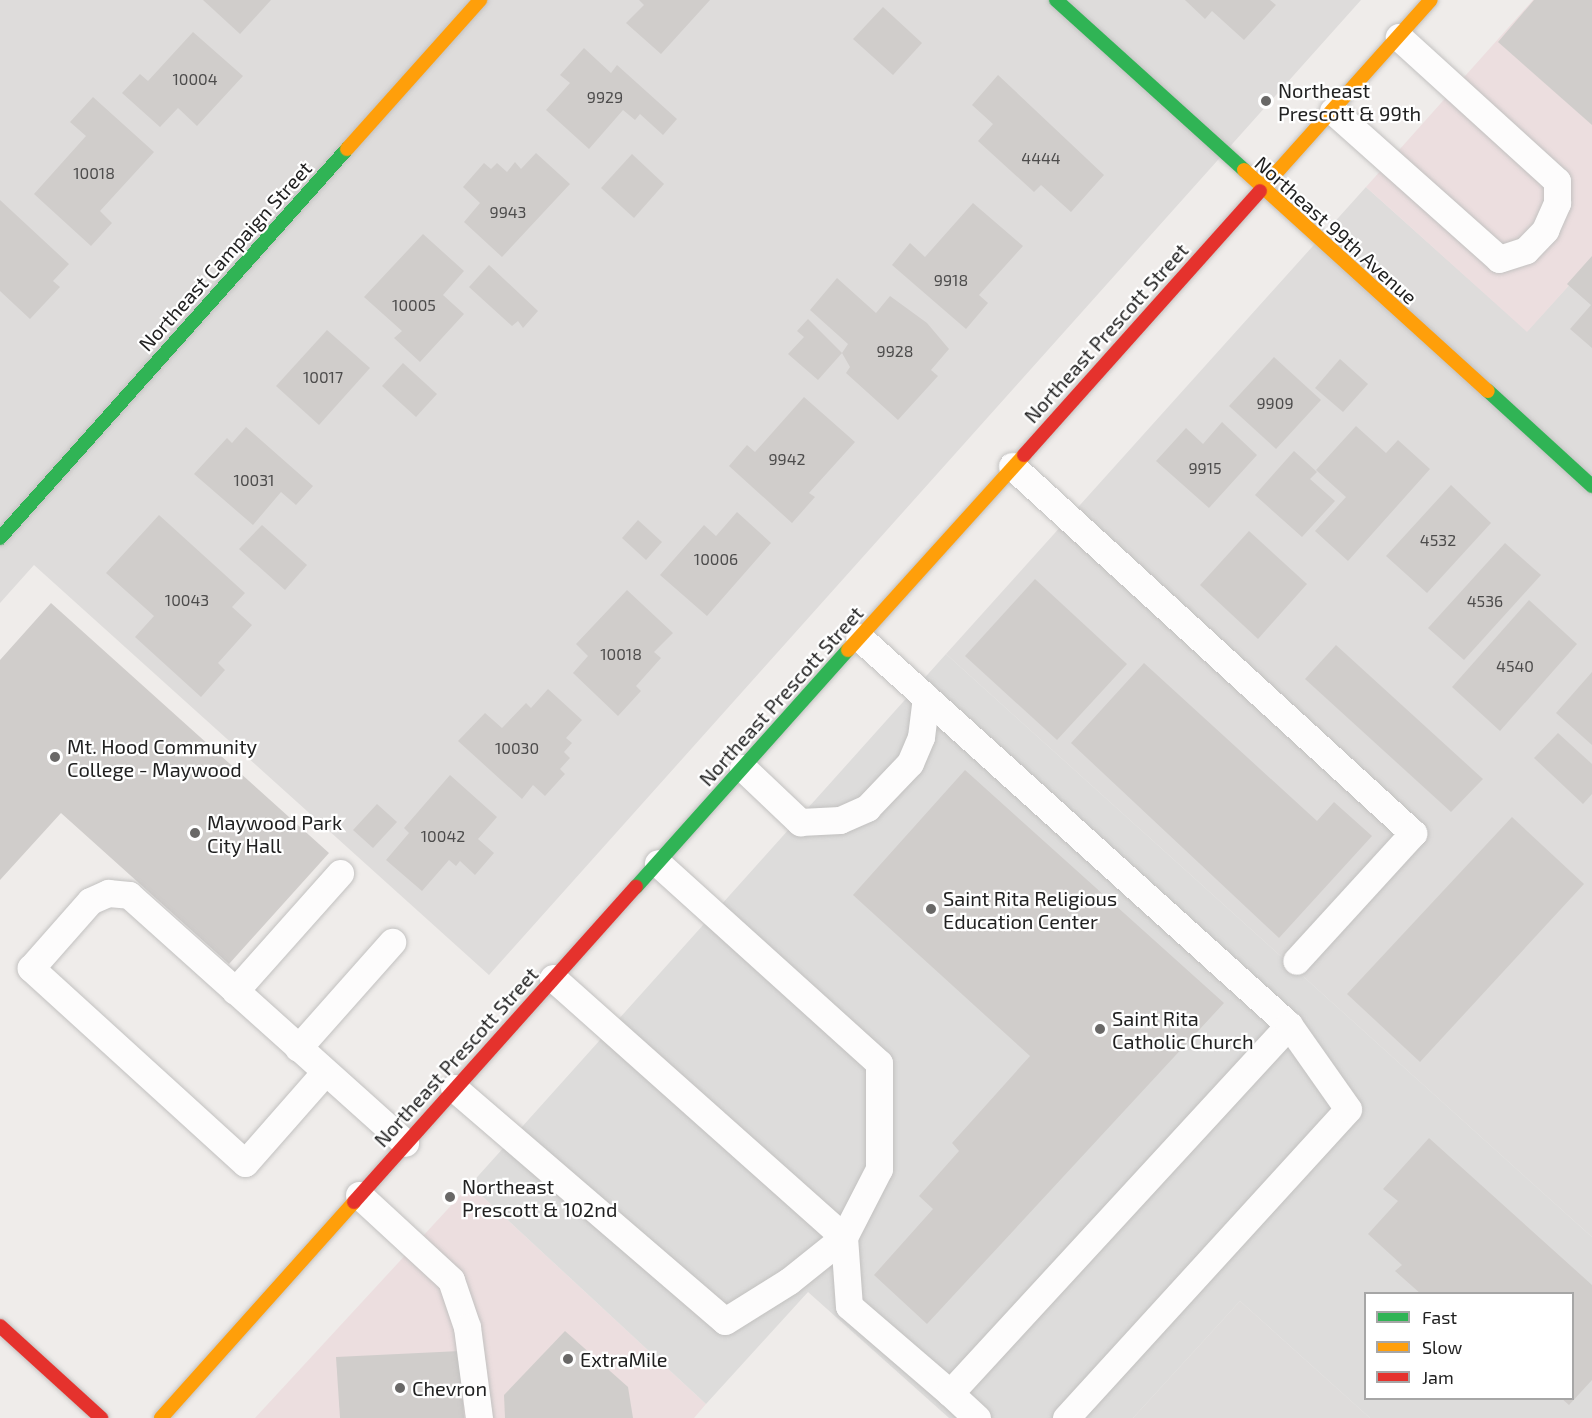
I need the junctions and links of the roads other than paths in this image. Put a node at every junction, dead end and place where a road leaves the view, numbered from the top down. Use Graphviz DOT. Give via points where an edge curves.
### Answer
graph roads {
  1 [pos="480,0"];
  2 [pos="1056,0"];
  3 [pos="1431,0"];
  4 [pos="1399,37"];
  5 [pos="1333,111"];
  6 [pos="1262,189"];
  7 [pos="1012,466"];
  8 [pos="1592,486"];
  9 [pos="0,538"];
  10 [pos="859,637"];
  11 [pos="926,697"];
  12 [pos="743,768"];
  13 [pos="658,863"];
  14 [pos="340,873"];
  15 [pos="392,942"];
  16 [pos="1296,961"];
  17 [pos="553,978"];
  18 [pos="235,991"];
  19 [pos="1288,1025"];
  20 [pos="298,1048"];
  21 [pos="325,1072"];
  22 [pos="454,1088"];
  23 [pos="405,1143"];
  24 [pos="359,1195"];
  25 [pos="844,1237"];
  26 [pos="0,1326"];
  27 [pos="950,1393"];
  28 [pos="101,1418"];
  29 [pos="161,1418"];
  30 [pos="479,1418"];
  31 [pos="977,1418"];
  32 [pos="1066,1418"];
  1 -- 9 [label="street, Northeast Campaign Street"];
  2 -- 6 [label="street, Northeast 99th Avenue"];
  3 -- 4 [label="street, Northeast Prescott Street"];
  4 -- 5 [label="street, Northeast Prescott Street"];
  4 -- 5 [label="lane" via="1557,181 1557,203 1545,230 1526,250 1499,259"];
  5 -- 6 [label="street, Northeast Prescott Street"];
  6 -- 7 [label="street, Northeast Prescott Street"];
  6 -- 8 [label="street, Northeast 99th Avenue"];
  7 -- 10 [label="street, Northeast Prescott Street"];
  7 -- 16 [label="lane" via="1413,833"];
  10 -- 11 [label="lane"];
  10 -- 12 [label="street, Northeast Prescott Street"];
  11 -- 12 [label="lane" via="921,737 910,763 867,808 840,820 800,822"];
  11 -- 19 [label="lane"];
  12 -- 13 [label="street, Northeast Prescott Street"];
  13 -- 17 [label="street, Northeast Prescott Street"];
  13 -- 25 [label="lane" via="879,1063 879,1169"];
  14 -- 18 [label="lane"];
  15 -- 20 [label="lane"];
  17 -- 22 [label="street, Northeast Prescott Street"];
  17 -- 25 [label="lane"];
  18 -- 20 [label="lane"];
  18 -- 21 [label="lane" via="129,895 108,893 90,901 31,968 245,1163"];
  19 -- 27 [label="lane"];
  19 -- 32 [label="lane" via="1348,1109"];
  20 -- 21 [label="lane"];
  21 -- 23 [label="lane"];
  22 -- 23 [label="street, Northeast Prescott Street"];
  22 -- 25 [label="lane" via="725,1321 789,1281"];
  23 -- 24 [label="street, Northeast Prescott Street"];
  24 -- 29 [label="street, Northeast Prescott Street"];
  24 -- 30 [label="lane" via="451,1280 467,1327"];
  25 -- 27 [label="lane" via="849,1306"];
  26 -- 28 [label="street"];
  27 -- 31 [label="lane"];
}
